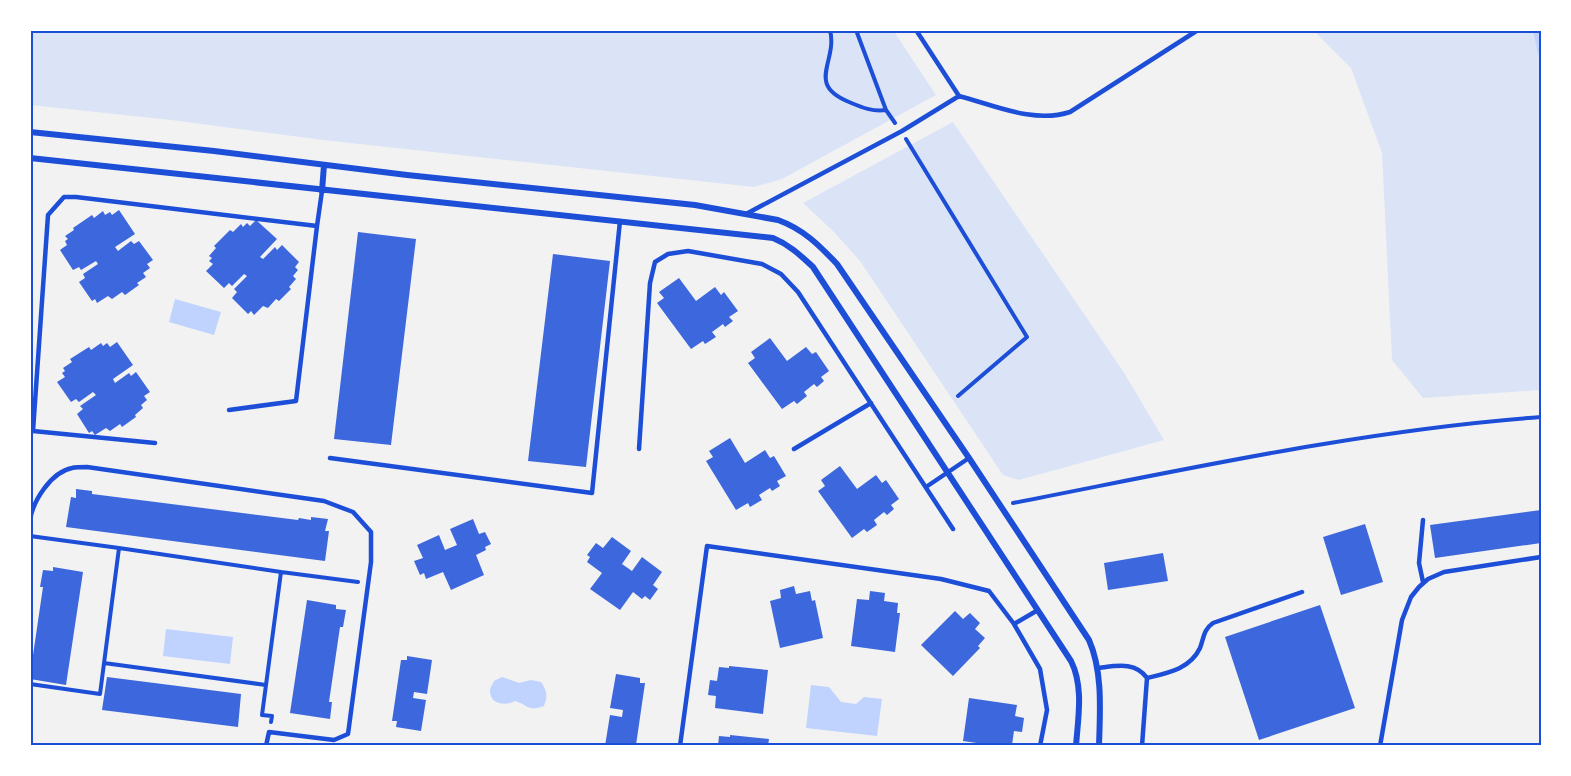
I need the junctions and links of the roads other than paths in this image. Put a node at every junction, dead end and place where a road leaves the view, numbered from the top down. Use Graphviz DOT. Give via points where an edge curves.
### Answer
graph roads {
  1 [pos="916,30"];
  2 [pos="1198,30"];
  3 [pos="959,96"];
  4 [pos="30,132"];
  5 [pos="30,158"];
  6 [pos="324,165"];
  7 [pos="322,191"];
  8 [pos="746,214"];
  9 [pos="620,221"];
  10 [pos="317,226"];
  11 [pos="871,403"];
  12 [pos="228,410"];
  13 [pos="155,443"];
  14 [pos="639,449"];
  15 [pos="794,449"];
  16 [pos="330,458"];
  17 [pos="969,458"];
  18 [pos="948,471"];
  19 [pos="926,487"];
  20 [pos="30,519"];
  21 [pos="1423,520"];
  22 [pos="953,529"];
  23 [pos="1541,557"];
  24 [pos="1423,582"];
  25 [pos="1302,592"];
  26 [pos="1038,610"];
  27 [pos="1014,624"];
  28 [pos="1097,668"];
  29 [pos="1147,678"];
  30 [pos="266,746"];
  31 [pos="680,746"];
  32 [pos="1040,746"];
  33 [pos="1076,746"];
  34 [pos="1099,746"];
  35 [pos="1142,746"];
  36 [pos="1380,746"];
  1 -- 3 [label="lane"];
  2 -- 3 [label="lane" via="1060,115 1038,116"];
  3 -- 8 [label="lane"];
  4 -- 6 [label="street"];
  5 -- 7 [label="street"];
  6 -- 7 [label="street"];
  6 -- 8 [label="street"];
  7 -- 9 [label="street"];
  7 -- 10 [label="lane"];
  8 -- 17 [label="street" via="791,225 814,240 837,264"];
  9 -- 16 [label="lane" via="592,493"];
  9 -- 18 [label="street" via="773,238 796,250 813,267"];
  10 -- 12 [label="lane" via="296,401"];
  10 -- 13 [label="lane" via="76,197 64,197 48,215 33,430"];
  11 -- 14 [label="lane" via="798,291 782,274 762,264 678,251 655,262 650,283"];
  11 -- 15 [label="lane"];
  11 -- 19 [label="lane"];
  17 -- 18 [label="lane"];
  17 -- 28 [label="street" via="1089,640 1097,657"];
  18 -- 19 [label="lane"];
  18 -- 26 [label="street"];
  19 -- 22 [label="lane"];
  20 -- 30 [label="lane" via="42,490 58,474 70,468 87,467 324,501 353,512 371,532 371,562 348,734 334,740 269,732"];
  21 -- 24 [label="lane" via="1419,563"];
  23 -- 24 [label="lane" via="1444,572"];
  24 -- 36 [label="lane" via="1411,597 1402,620"];
  25 -- 29 [label="lane" via="1213,623 1203,633 1193,659 1176,670"];
  26 -- 27 [label="lane"];
  26 -- 33 [label="street" via="1076,672"];
  27 -- 31 [label="lane" via="988,591 942,579 707,546"];
  27 -- 32 [label="lane" via="1040,669 1047,710"];
  28 -- 29 [label="lane" via="1131,666"];
  28 -- 34 [label="street"];
  29 -- 35 [label="lane"];
}
